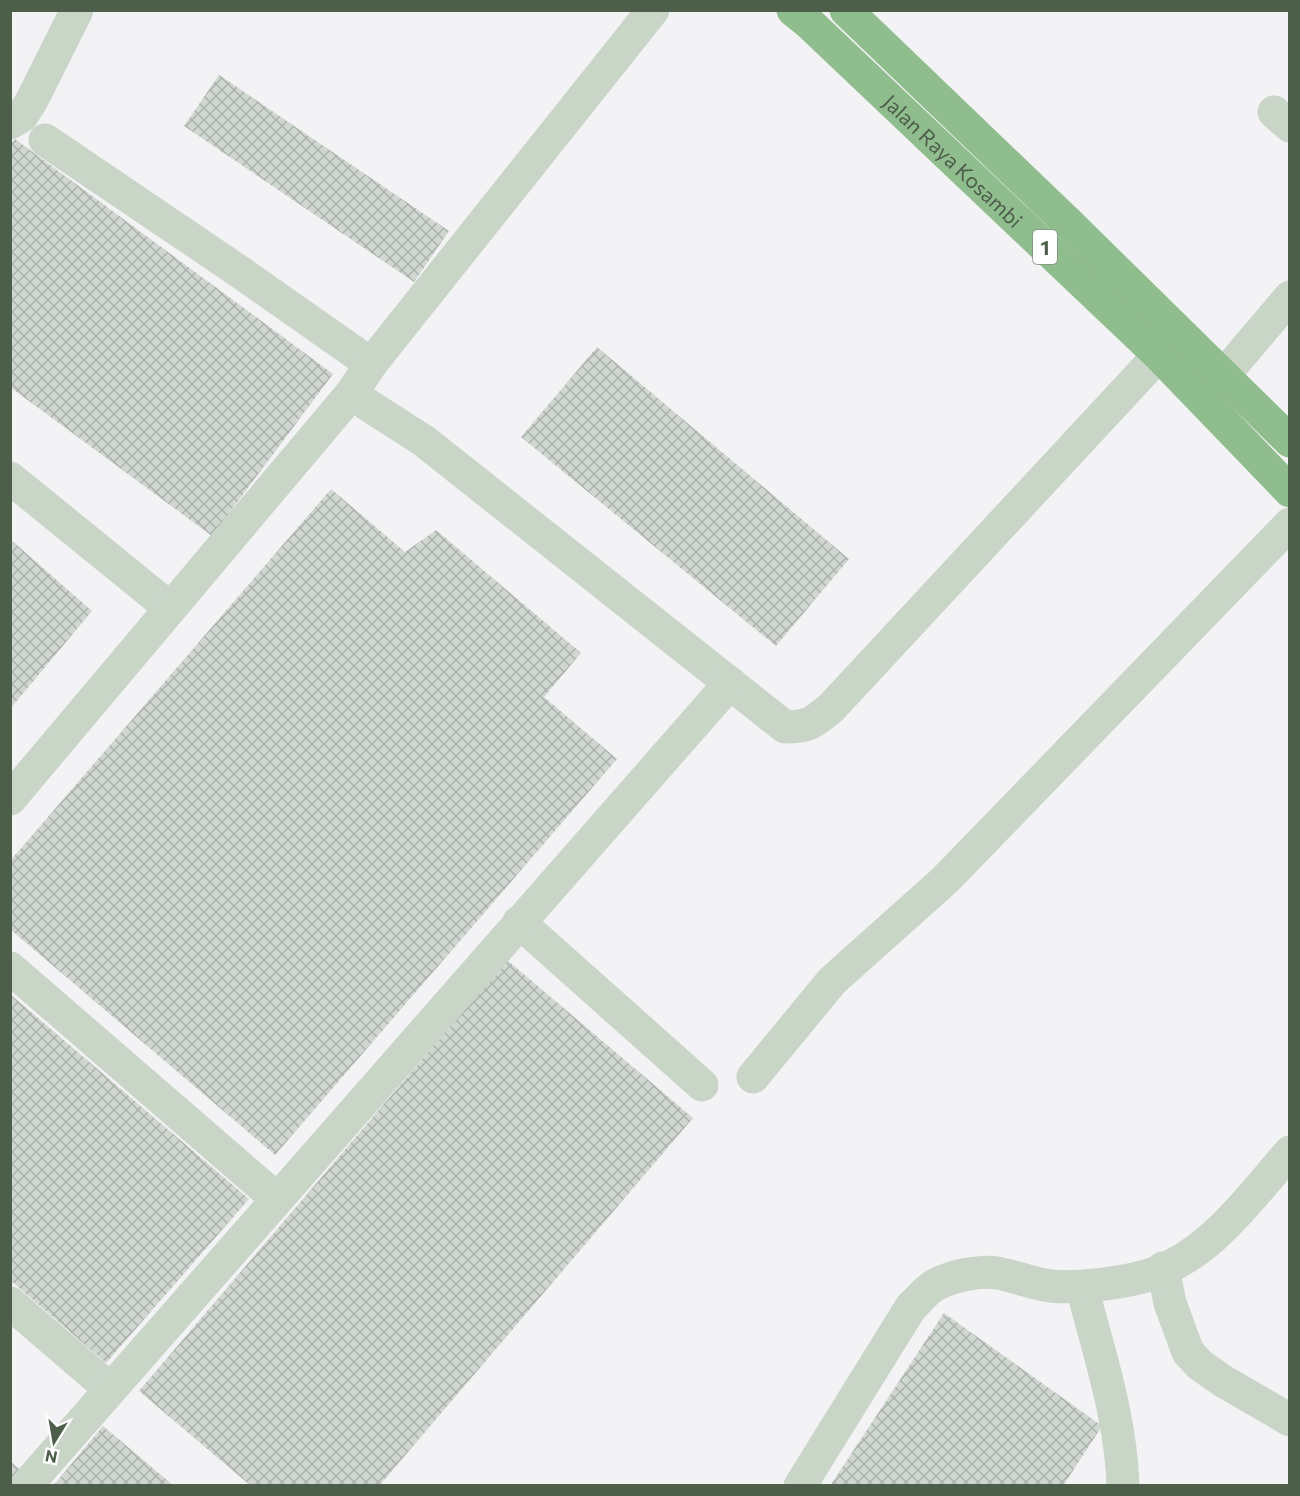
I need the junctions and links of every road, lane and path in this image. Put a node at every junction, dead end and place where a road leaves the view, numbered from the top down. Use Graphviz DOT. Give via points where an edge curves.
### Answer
graph roads {
  1 [pos="77,10"];
  2 [pos="653,10"];
  3 [pos="793,10"];
  4 [pos="860,15"];
  5 [pos="10,123"];
  6 [pos="45,141"];
  7 [pos="1290,297"];
  8 [pos="1159,355"];
  9 [pos="371,364"];
  10 [pos="1223,376"];
  11 [pos="351,394"];
  12 [pos="1290,441"];
  13 [pos="10,478"];
  14 [pos="1290,491"];
  15 [pos="1290,524"];
  16 [pos="170,608"];
  17 [pos="730,683"];
  18 [pos="10,799"];
  19 [pos="519,922"];
  20 [pos="10,968"];
  21 [pos="753,1077"];
  22 [pos="702,1085"];
  23 [pos="1290,1152"];
  24 [pos="277,1199"];
  25 [pos="1163,1268"];
  26 [pos="1082,1287"];
  27 [pos="10,1303"];
  28 [pos="110,1389"];
  29 [pos="1290,1420"];
  30 [pos="26,1485"];
  31 [pos="800,1485"];
  32 [pos="1123,1485"];
  1 -- 5 [label="street" via="32,100 22,116"];
  2 -- 9 [label="street"];
  3 -- 8 [label="highway, Jalan Raya Kosambi / 1"];
  4 -- 10 [label="highway, Jalan Raya Kosambi / 1"];
  6 -- 9 [label="street"];
  7 -- 10 [label="street"];
  8 -- 14 [label="highway, Jalan Raya Kosambi / 1"];
  8 -- 17 [label="street" via="816,721 804,727 785,727"];
  9 -- 11 [label="street"];
  10 -- 12 [label="highway, Jalan Raya Kosambi / 1"];
  11 -- 16 [label="street"];
  11 -- 17 [label="street" via="424,441"];
  13 -- 16 [label="street"];
  15 -- 21 [label="street" via="945,880 832,981"];
  16 -- 18 [label="street"];
  17 -- 19 [label="street"];
  19 -- 22 [label="street"];
  19 -- 24 [label="street"];
  20 -- 24 [label="street"];
  23 -- 25 [label="street" via="1205,1246"];
  24 -- 28 [label="street"];
  25 -- 26 [label="street" via="1146,1276"];
  25 -- 29 [label="street" via="1170,1303 1188,1352 1223,1381"];
  26 -- 31 [label="street" via="1050,1286 995,1273 964,1275 934,1286 911,1307"];
  26 -- 32 [label="street" via="1113,1407"];
  27 -- 28 [label="street"];
  28 -- 30 [label="street"];
}
